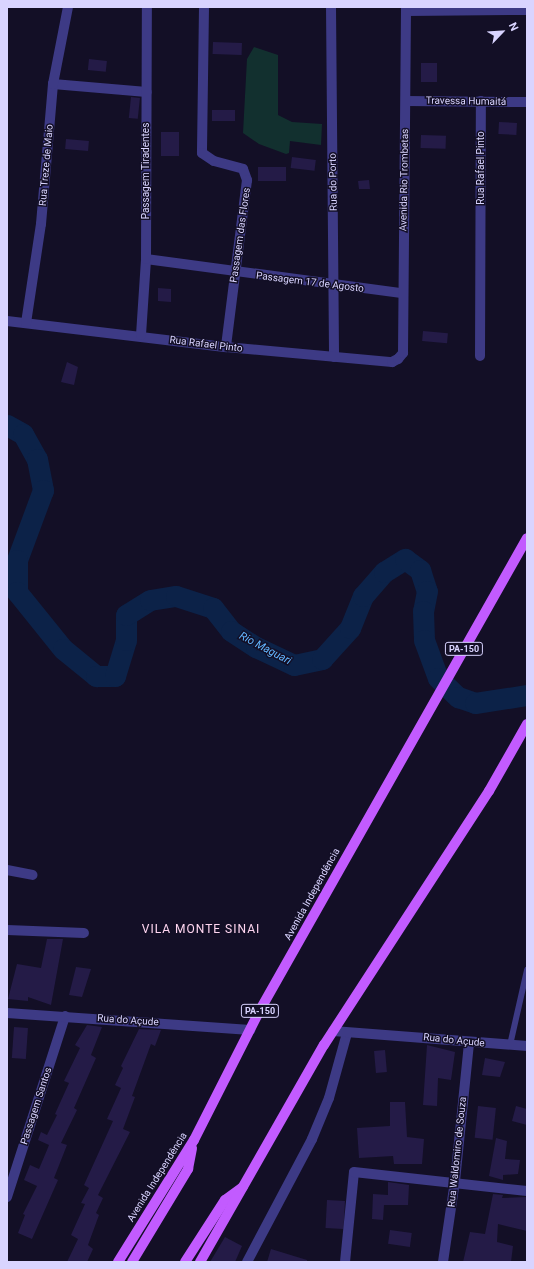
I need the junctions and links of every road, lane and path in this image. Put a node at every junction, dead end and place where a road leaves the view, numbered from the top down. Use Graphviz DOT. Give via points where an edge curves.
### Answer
graph roads {
  1 [pos="68,7"];
  2 [pos="147,7"];
  3 [pos="204,7"];
  4 [pos="331,7"];
  5 [pos="406,9"];
  6 [pos="527,10"];
  7 [pos="53,84"];
  8 [pos="147,92"];
  9 [pos="406,101"];
  10 [pos="481,101"];
  11 [pos="527,102"];
  12 [pos="146,259"];
  13 [pos="234,272"];
  14 [pos="334,286"];
  15 [pos="402,294"];
  16 [pos="7,321"];
  17 [pos="26,323"];
  18 [pos="141,335"];
  19 [pos="226,347"];
  20 [pos="403,353"];
  21 [pos="480,356"];
  22 [pos="334,357"];
  23 [pos="527,538"];
  24 [pos="527,724"];
  25 [pos="7,870"];
  26 [pos="34,875"];
  27 [pos="7,930"];
  28 [pos="84,933"];
  29 [pos="527,970"];
  30 [pos="7,1014"];
  31 [pos="64,1016"];
  32 [pos="250,1030"];
  33 [pos="333,1031"];
  34 [pos="347,1033"];
  35 [pos="469,1043"];
  36 [pos="510,1045"];
  37 [pos="527,1046"];
  38 [pos="194,1140"];
  39 [pos="455,1181"];
  40 [pos="247,1184"];
  41 [pos="527,1191"];
  42 [pos="7,1197"];
  43 [pos="118,1262"];
  44 [pos="132,1262"];
  45 [pos="185,1262"];
  46 [pos="200,1262"];
  47 [pos="247,1262"];
  48 [pos="345,1262"];
  49 [pos="443,1262"];
  1 -- 7 [label="street, Rua Treze de Maio"];
  2 -- 8 [label="street, Passagem Tiradentes"];
  3 -- 13 [label="street, Passagem das Flores" via="202,153 214,161 243,169 247,180"];
  4 -- 14 [label="street, Rua do Porto"];
  5 -- 6 [label="street"];
  5 -- 9 [label="street, Avenida Rio Trombetas"];
  7 -- 8 [label="street"];
  7 -- 17 [label="street, Rua Treze de Maio" via="41,224"];
  8 -- 12 [label="street, Passagem Tiradentes"];
  9 -- 10 [label="street, Travessa Humaitá"];
  9 -- 15 [label="street, Avenida Rio Trombetas"];
  10 -- 11 [label="street, Travessa Humaitá"];
  10 -- 21 [label="street, Rua Rafael Pinto"];
  12 -- 13 [label="street, Passagem 17 de Agosto"];
  12 -- 18 [label="street, Passagem Tiradentes"];
  13 -- 14 [label="street, Passagem 17 de Agosto"];
  13 -- 19 [label="street, Passagem das Flores"];
  14 -- 15 [label="street, Passagem 17 de Agosto"];
  14 -- 22 [label="street, Rua do Porto"];
  15 -- 20 [label="street, Avenida Rio Trombetas"];
  16 -- 17 [label="street, Rua Rafael Pinto"];
  17 -- 18 [label="street, Rua Rafael Pinto"];
  18 -- 19 [label="street, Rua Rafael Pinto"];
  19 -- 22 [label="street, Rua Rafael Pinto"];
  20 -- 22 [label="street, Rua Rafael Pinto" via="392,362"];
  23 -- 32 [label="main road, Avenida Independência / PA-150"];
  24 -- 33 [label="main road" via="489,791"];
  25 -- 26 [label="street"];
  27 -- 28 [label="street"];
  29 -- 36 [label="lane"];
  30 -- 31 [label="street, Rua do Açude"];
  31 -- 32 [label="street, Rua do Açude"];
  31 -- 42 [label="street, Passagem Santos"];
  32 -- 38 [label="main road, Avenida Independência / PA-150"];
  33 -- 34 [label="street, Rua do Açude"];
  33 -- 40 [label="main road"];
  34 -- 35 [label="street, Rua do Açude"];
  34 -- 47 [label="street" via="329,1098 312,1139"];
  35 -- 36 [label="street, Rua do Açude"];
  35 -- 39 [label="street, Rua Waldomiro de Souza"];
  36 -- 37 [label="street, Rua do Açude"];
  38 -- 43 [label="main road, Avenida Independência / PA-150"];
  38 -- 44 [label="main road" via="188,1169"];
  39 -- 41 [label="street"];
  39 -- 48 [label="street" via="358,1171 353,1176"];
  39 -- 49 [label="street, Rua Waldomiro de Souza"];
  40 -- 45 [label="main road" via="225,1200"];
  40 -- 46 [label="main road"];
}
